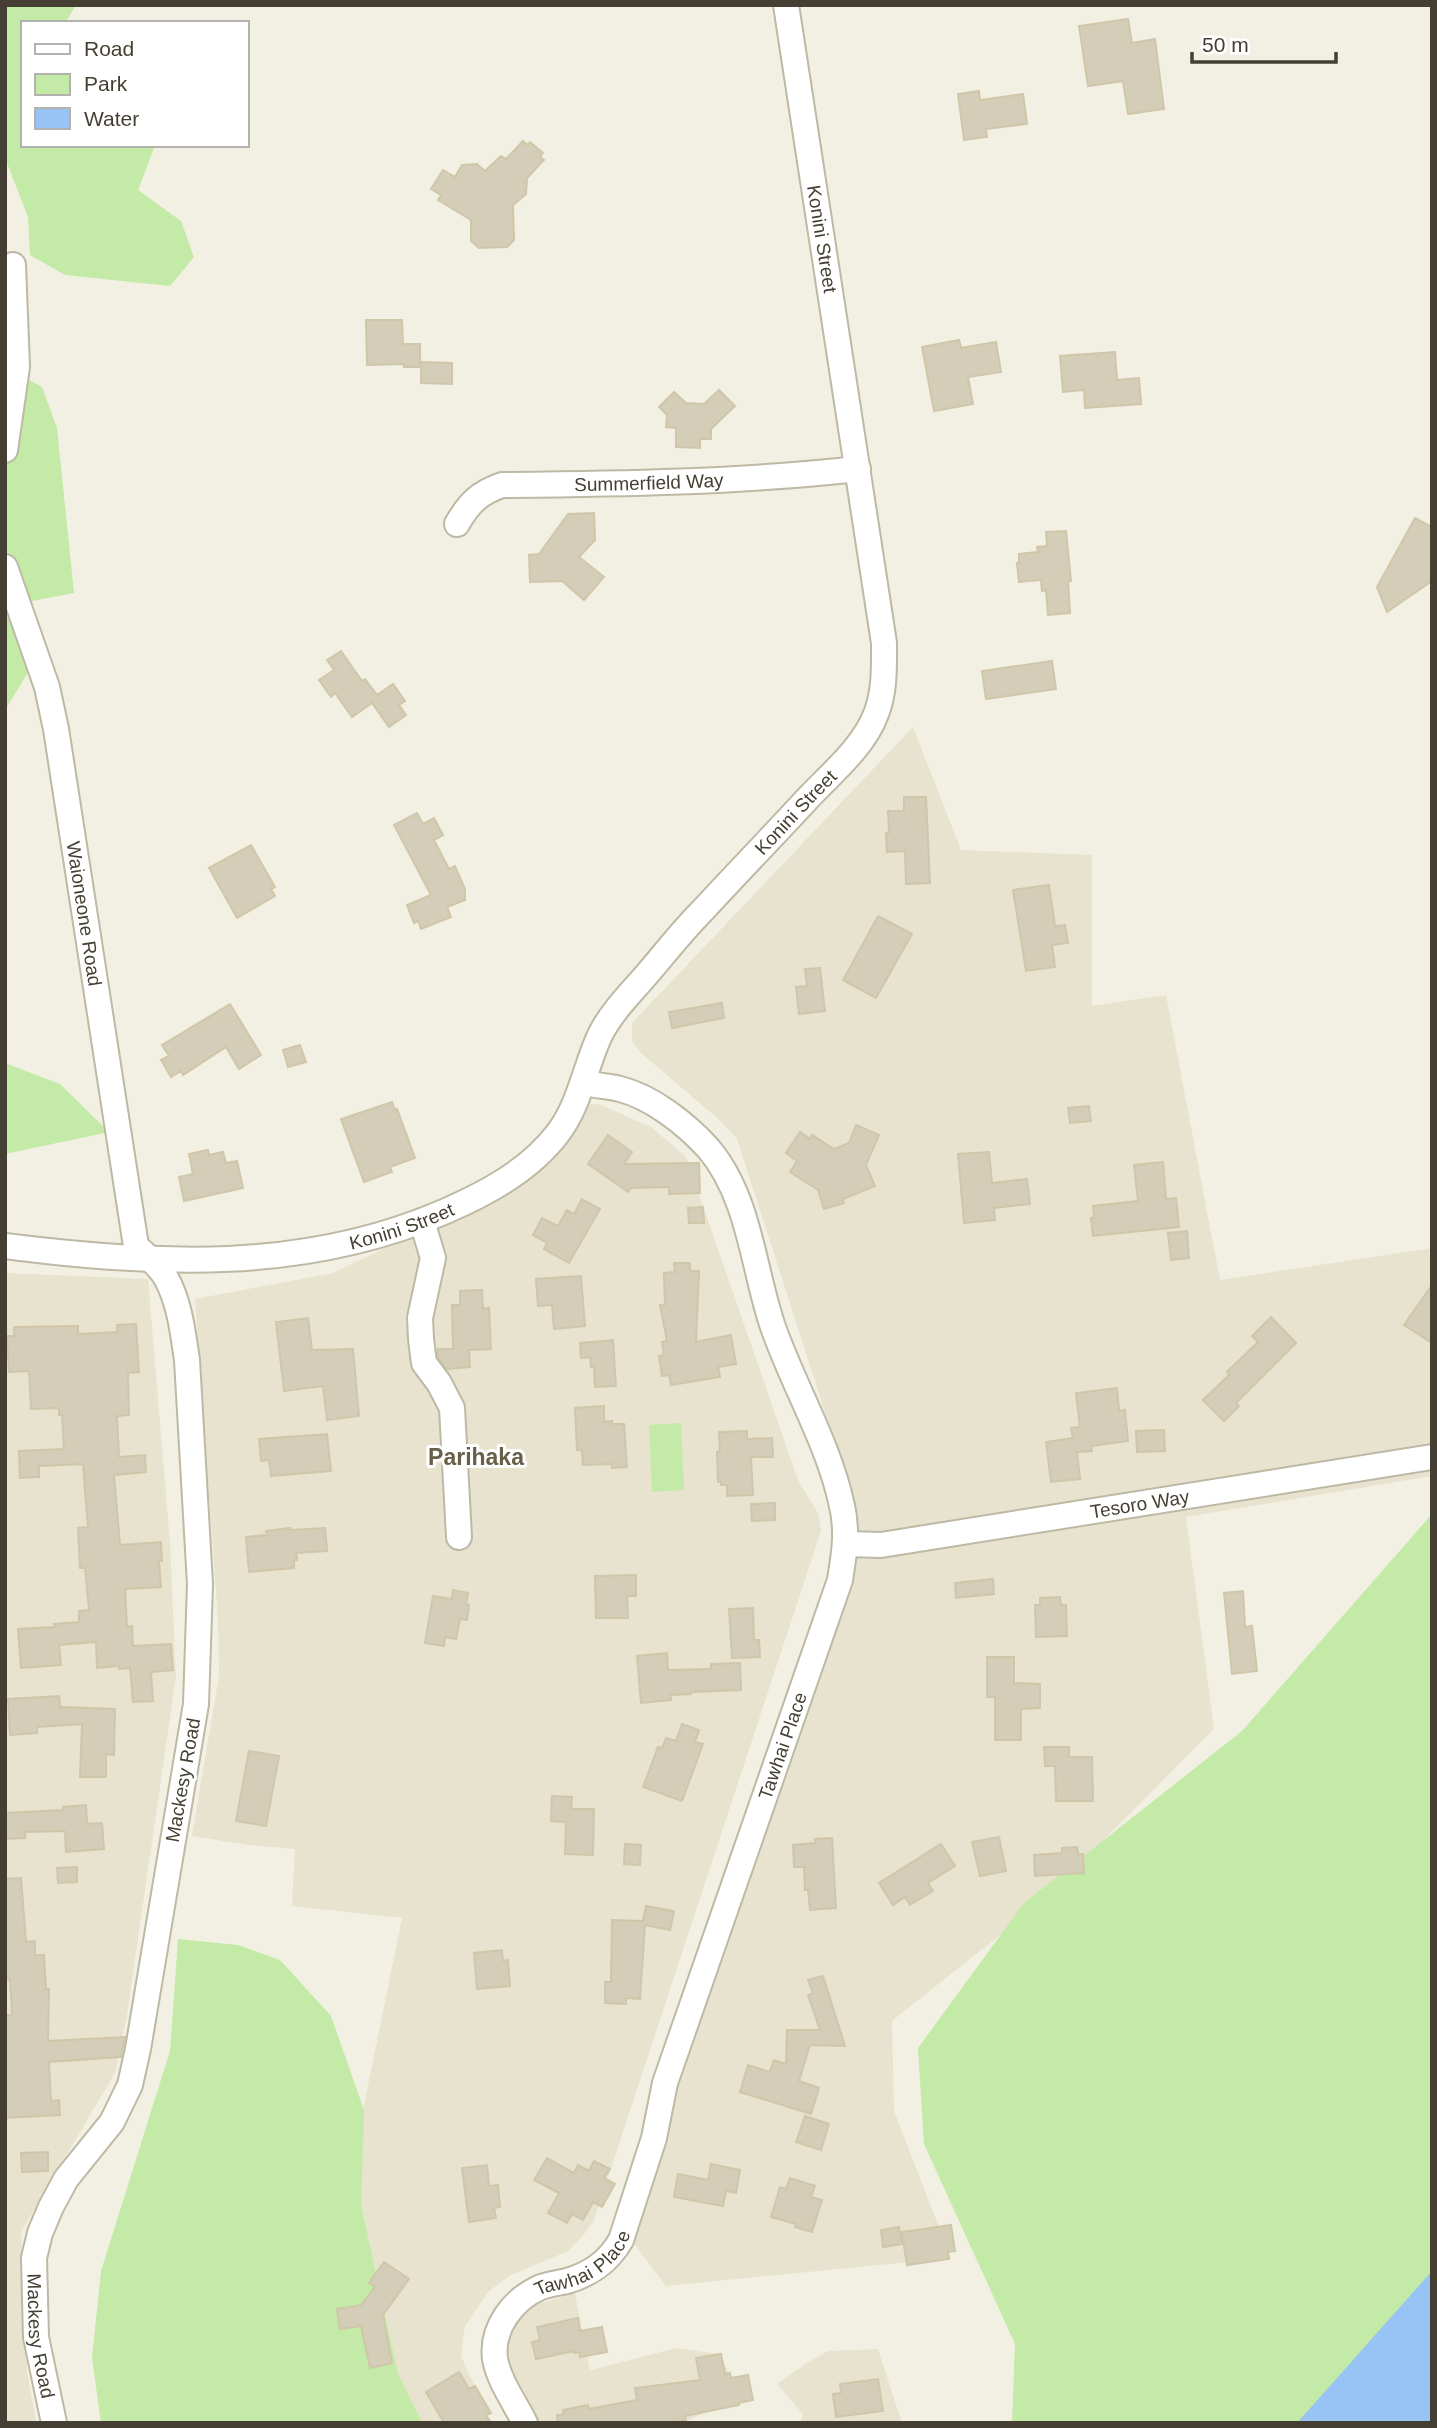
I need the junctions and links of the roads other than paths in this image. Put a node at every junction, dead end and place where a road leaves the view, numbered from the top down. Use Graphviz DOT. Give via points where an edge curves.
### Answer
graph roads {
  1 [pos="786,5"];
  2 [pos="13,265"];
  3 [pos="5,450"];
  4 [pos="858,469"];
  5 [pos="457,524"];
  6 [pos="5,568"];
  7 [pos="583,1082"];
  8 [pos="422,1222"];
  9 [pos="5,1246"];
  10 [pos="149,1259"];
  11 [pos="1432,1457"];
  12 [pos="459,1537"];
  13 [pos="846,1544"];
  14 [pos="54,2423"];
  15 [pos="525,2423"];
  1 -- 4 [label="street, Konini Street"];
  2 -- 3 [label="street" via="17,367"];
  4 -- 5 [label="street, Summerfield Way" via="657,484 502,485 484,491"];
  4 -- 7 [label="street, Konini Street" via="884,643 881,695 874,719 833,773 696,917 615,1011 601,1032"];
  6 -- 10 [label="street, Waioneone Road" via="47,687 56,729 136,1245"];
  7 -- 8 [label="street, Konini Street" via="557,1134 517,1172 470,1201"];
  7 -- 13 [label="street, Tawhai Place" via="645,1100 682,1124 724,1171 738,1200 773,1327 833,1473 843,1507"];
  8 -- 10 [label="street, Konini Street" via="342,1246 291,1254"];
  8 -- 12 [label="street" via="433,1258 420,1318 421,1339 424,1363 452,1408"];
  9 -- 10 [label="street"];
  10 -- 14 [label="street, Mackesy Road" via="166,1277 176,1303 187,1360 200,1584 196,1704 130,2085 112,2122 66,2179 40,2233 34,2258 36,2337"];
  11 -- 13 [label="street, Tesoro Way" via="881,1545"];
  13 -- 15 [label="street, Tawhai Place" via="840,1580 671,2065 654,2138 621,2240 612,2254 588,2273 526,2294 505,2316 499,2331 495,2359"];
}
